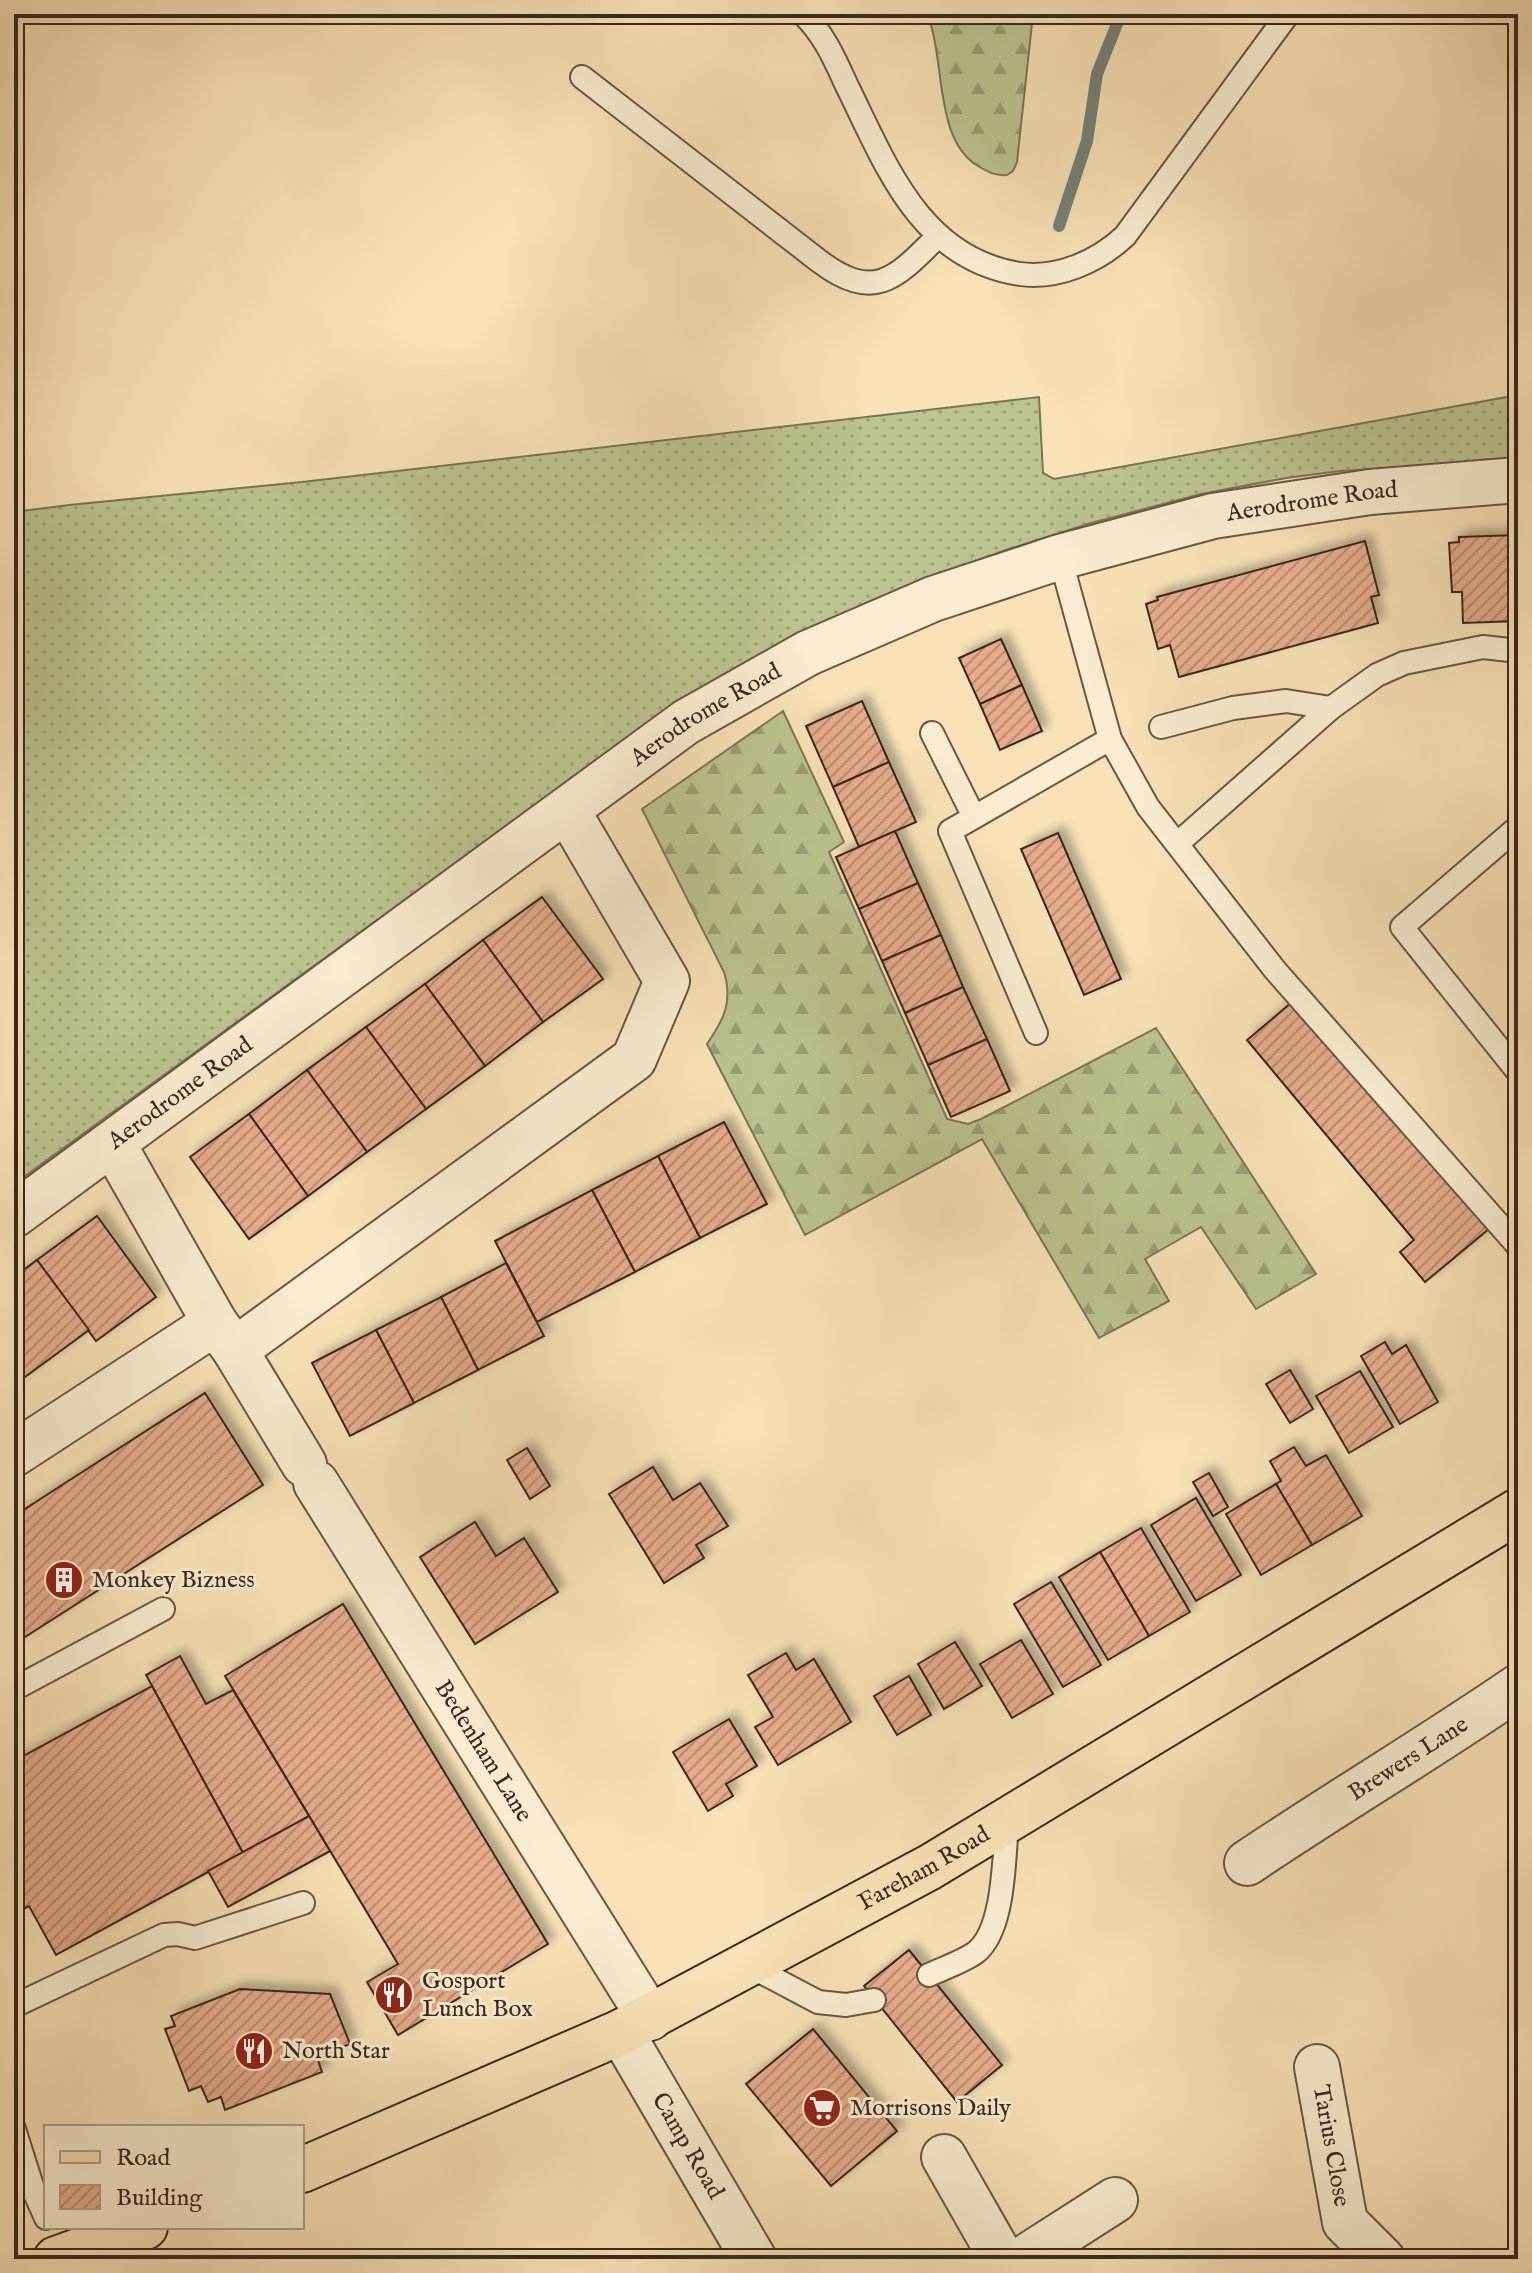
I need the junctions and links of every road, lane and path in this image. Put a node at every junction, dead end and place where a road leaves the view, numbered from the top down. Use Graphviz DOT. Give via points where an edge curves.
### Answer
graph roads {
  1 [pos="803,14"];
  2 [pos="1288,14"];
  3 [pos="582,77"];
  4 [pos="938,236"];
  5 [pos="1518,480"];
  6 [pos="1060,557"];
  7 [pos="1518,651"];
  8 [pos="1331,708"];
  9 [pos="1161,727"];
  10 [pos="932,733"];
  11 [pos="1110,739"];
  12 [pos="567,810"];
  13 [pos="974,817"];
  14 [pos="1518,827"];
  15 [pos="1177,844"];
  16 [pos="1036,1033"];
  17 [pos="1518,1072"];
  18 [pos="113,1144"];
  19 [pos="14,1215"];
  20 [pos="1518,1246"];
  21 [pos="225,1336"];
  22 [pos="14,1454"];
  23 [pos="1518,1511"];
  24 [pos="163,1609"];
  25 [pos="1518,1687"];
  26 [pos="14,1689"];
  27 [pos="1007,1821"];
  28 [pos="1247,1863"];
  29 [pos="303,1903"];
  30 [pos="748,1965"];
  31 [pos="929,1975"];
  32 [pos="874,2000"];
  33 [pos="14,2006"];
  34 [pos="636,2025"];
  35 [pos="1317,2067"];
  36 [pos="14,2129"];
  37 [pos="944,2157"];
  38 [pos="304,2169"];
  39 [pos="1115,2200"];
  40 [pos="44,2216"];
  41 [pos="131,2229"];
  42 [pos="54,2240"];
  43 [pos="754,2259"];
  44 [pos="1002,2259"];
  45 [pos="1023,2259"];
  46 [pos="1382,2259"];
  1 -- 4 [label="lane" via="827,43 891,177"];
  2 -- 4 [label="lane" via="1132,227 1105,253 1066,270 1027,275 982,263"];
  3 -- 4 [label="lane" via="843,278 864,283 896,275"];
  5 -- 6 [label="street, Aerodrome Road" via="1370,492 1213,516"];
  6 -- 11 [label="lane"];
  6 -- 12 [label="street, Aerodrome Road" via="933,599 808,653 686,722"];
  7 -- 8 [label="lane" via="1483,647 1404,663"];
  8 -- 9 [label="lane" via="1286,701"];
  8 -- 15 [label="lane"];
  10 -- 13 [label="lane"];
  11 -- 13 [label="lane"];
  11 -- 15 [label="lane" via="1148,807"];
  12 -- 18 [label="street, Aerodrome Road"];
  12 -- 21 [label="street" via="667,981 634,1059"];
  13 -- 16 [label="lane" via="950,831"];
  14 -- 17 [label="lane" via="1402,927"];
  15 -- 20 [label="lane" via="1275,970"];
  18 -- 19 [label="street, Aerodrome Road"];
  18 -- 21 [label="street, Bedenham Lane"];
  21 -- 22 [label="street"];
  21 -- 34 [label="street, Bedenham Lane"];
  23 -- 27 [label="main road, Fareham Road"];
  24 -- 26 [label="lane"];
  25 -- 28 [label="street, Brewers Lane"];
  27 -- 30 [label="main road, Fareham Road"];
  27 -- 31 [label="lane" via="992,1932 977,1952"];
  29 -- 33 [label="lane" via="195,1938 164,1935"];
  30 -- 32 [label="lane" via="818,2002"];
  30 -- 34 [label="main road, Fareham Road"];
  34 -- 38 [label="main road, Fareham Road"];
  34 -- 43 [label="street, Camp Road"];
  35 -- 46 [label="street, Tarius Close" via="1345,2222"];
  36 -- 40 [label="lane"];
  37 -- 44 [label="street"];
  39 -- 45 [label="street"];
  41 -- 42 [label="main road"];
}
